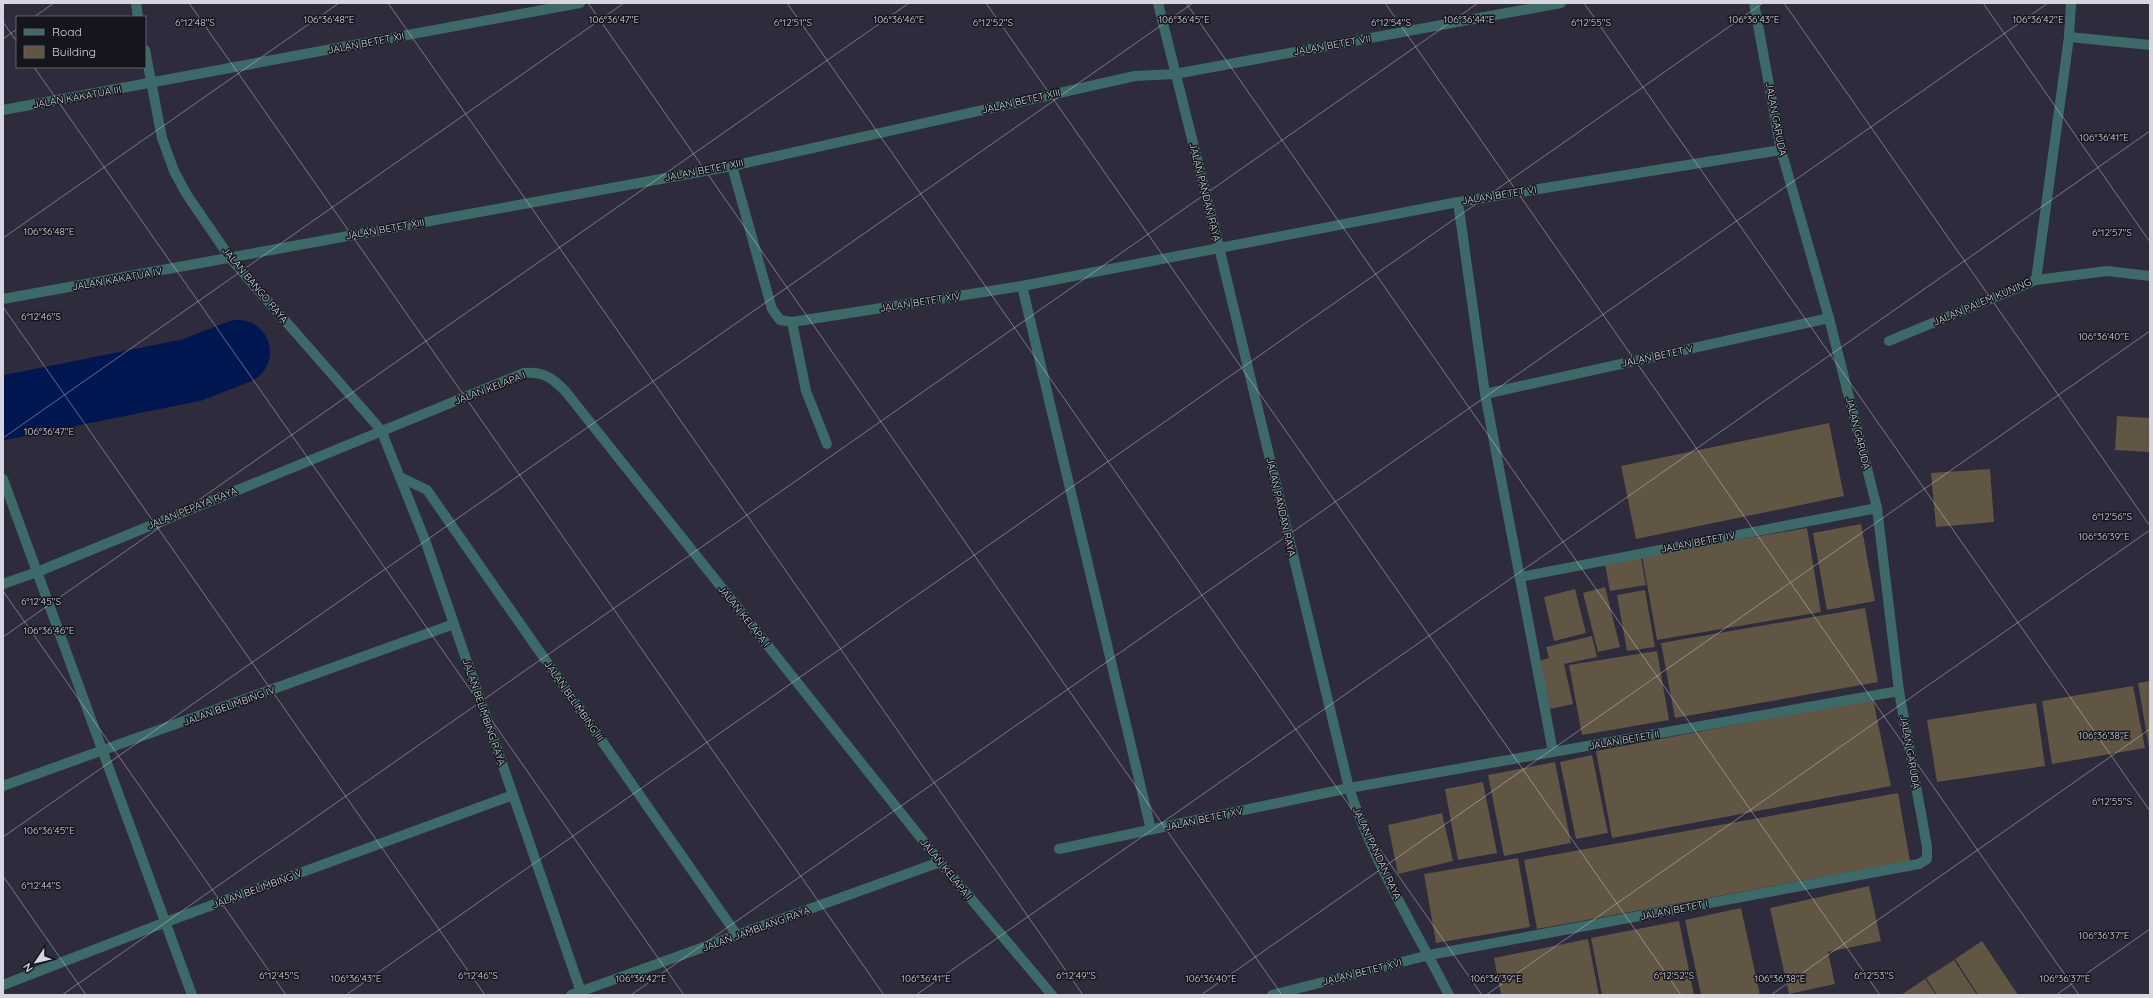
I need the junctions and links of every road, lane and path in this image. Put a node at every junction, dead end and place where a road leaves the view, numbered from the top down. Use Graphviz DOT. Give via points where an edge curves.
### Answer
graph roads {
  1 [pos="136,3"];
  2 [pos="580,3"];
  3 [pos="1158,3"];
  4 [pos="1561,3"];
  5 [pos="1754,3"];
  6 [pos="2071,3"];
  7 [pos="138,16"];
  8 [pos="2068,36"];
  9 [pos="2150,45"];
  10 [pos="146,55"];
  11 [pos="1175,74"];
  12 [pos="152,83"];
  13 [pos="3,110"];
  14 [pos="1781,150"];
  15 [pos="732,166"];
  16 [pos="1458,202"];
  17 [pos="1219,246"];
  18 [pos="231,259"];
  19 [pos="2150,276"];
  20 [pos="2036,280"];
  21 [pos="1022,286"];
  22 [pos="3,299"];
  23 [pos="1829,318"];
  24 [pos="792,322"];
  25 [pos="1889,341"];
  26 [pos="1485,394"];
  27 [pos="381,430"];
  28 [pos="827,444"];
  29 [pos="402,478"];
  30 [pos="3,479"];
  31 [pos="1877,508"];
  32 [pos="37,572"];
  33 [pos="1520,577"];
  34 [pos="3,584"];
  35 [pos="454,624"];
  36 [pos="1899,691"];
  37 [pos="103,752"];
  38 [pos="1553,752"];
  39 [pos="3,786"];
  40 [pos="1349,788"];
  41 [pos="513,795"];
  42 [pos="1151,830"];
  43 [pos="1059,849"];
  44 [pos="940,862"];
  45 [pos="1919,864"];
  46 [pos="166,922"];
  47 [pos="737,935"];
  48 [pos="1429,955"];
  49 [pos="3,985"];
  50 [pos="578,994"];
  51 [pos="192,995"];
  52 [pos="1052,995"];
  53 [pos="1272,995"];
  54 [pos="1449,995"];
  1 -- 7 [label="street"];
  2 -- 12 [label="street, JALAN BETET XII"];
  3 -- 11 [label="street, JALAN PANDAN RAYA"];
  4 -- 11 [label="street, JALAN BETET VII"];
  5 -- 14 [label="street, JALAN GARUDA"];
  6 -- 8 [label="street"];
  8 -- 9 [label="street"];
  8 -- 20 [label="street"];
  10 -- 12 [label="street, JALAN BANGO RAYA"];
  11 -- 15 [label="street, JALAN BETET XIII" via="1135,76"];
  11 -- 17 [label="street, JALAN PANDAN RAYA"];
  12 -- 13 [label="street, JALAN KAKATUA III"];
  12 -- 18 [label="street, JALAN BANGO RAYA" via="162,138 174,171 187,195"];
  14 -- 16 [label="street, JALAN BETET VI"];
  14 -- 23 [label="street, JALAN GARUDA"];
  15 -- 18 [label="street, JALAN BETET XIII"];
  15 -- 24 [label="street" via="772,309 780,320"];
  16 -- 17 [label="street, JALAN BETET VI"];
  16 -- 26 [label="street"];
  17 -- 21 [label="street, JALAN BETET XIV"];
  17 -- 40 [label="street, JALAN PANDAN RAYA"];
  18 -- 22 [label="street, JALAN KAKATUA IV"];
  18 -- 27 [label="street, JALAN BANGO RAYA"];
  19 -- 20 [label="street, JALAN PALEM KUNING" via="2107,271"];
  20 -- 25 [label="street, JALAN PALEM KUNING"];
  21 -- 24 [label="street, JALAN BETET XIV"];
  21 -- 42 [label="street"];
  23 -- 26 [label="street, JALAN BETET V"];
  23 -- 31 [label="street, JALAN GARUDA"];
  24 -- 28 [label="street" via="806,391"];
  26 -- 33 [label="street"];
  27 -- 29 [label="street, JALAN BELIMBING RAYA"];
  27 -- 32 [label="street, JALAN PEPAYA RAYA"];
  27 -- 44 [label="street, JALAN KELAPA I" via="524,373 541,373 556,382"];
  29 -- 35 [label="street, JALAN BELIMBING RAYA"];
  29 -- 47 [label="street, JALAN BELIMBING III" via="427,490"];
  30 -- 32 [label="street"];
  31 -- 33 [label="street, JALAN BETET IV"];
  31 -- 36 [label="street, JALAN GARUDA"];
  32 -- 34 [label="street, JALAN PEPAYA RAYA"];
  32 -- 37 [label="street"];
  33 -- 38 [label="street"];
  35 -- 37 [label="street, JALAN BELIMBING IV"];
  35 -- 41 [label="street, JALAN BELIMBING RAYA"];
  36 -- 38 [label="street, JALAN BETET II"];
  36 -- 45 [label="street, JALAN GARUDA" via="1927,847 1927,859"];
  37 -- 39 [label="street, JALAN BELIMBING IV"];
  37 -- 46 [label="street"];
  38 -- 40 [label="street, JALAN BETET II"];
  40 -- 42 [label="street, JALAN BETET XV"];
  40 -- 48 [label="street, JALAN PANDAN RAYA" via="1358,816 1393,891"];
  41 -- 46 [label="street, JALAN BELIMBING V"];
  41 -- 50 [label="street, JALAN BELIMBING RAYA"];
  42 -- 43 [label="street, JALAN BETET XV"];
  44 -- 47 [label="street, JALAN JAMBLANG RAYA"];
  44 -- 52 [label="street, JALAN KELAPA I"];
  45 -- 48 [label="street, JALAN BETET I"];
  46 -- 49 [label="street, JALAN BELIMBING V"];
  46 -- 51 [label="street"];
  47 -- 50 [label="street, JALAN JAMBLANG RAYA"];
  48 -- 53 [label="street, JALAN BETET XVI"];
  48 -- 54 [label="street, JALAN PANDAN RAYA"];
}
